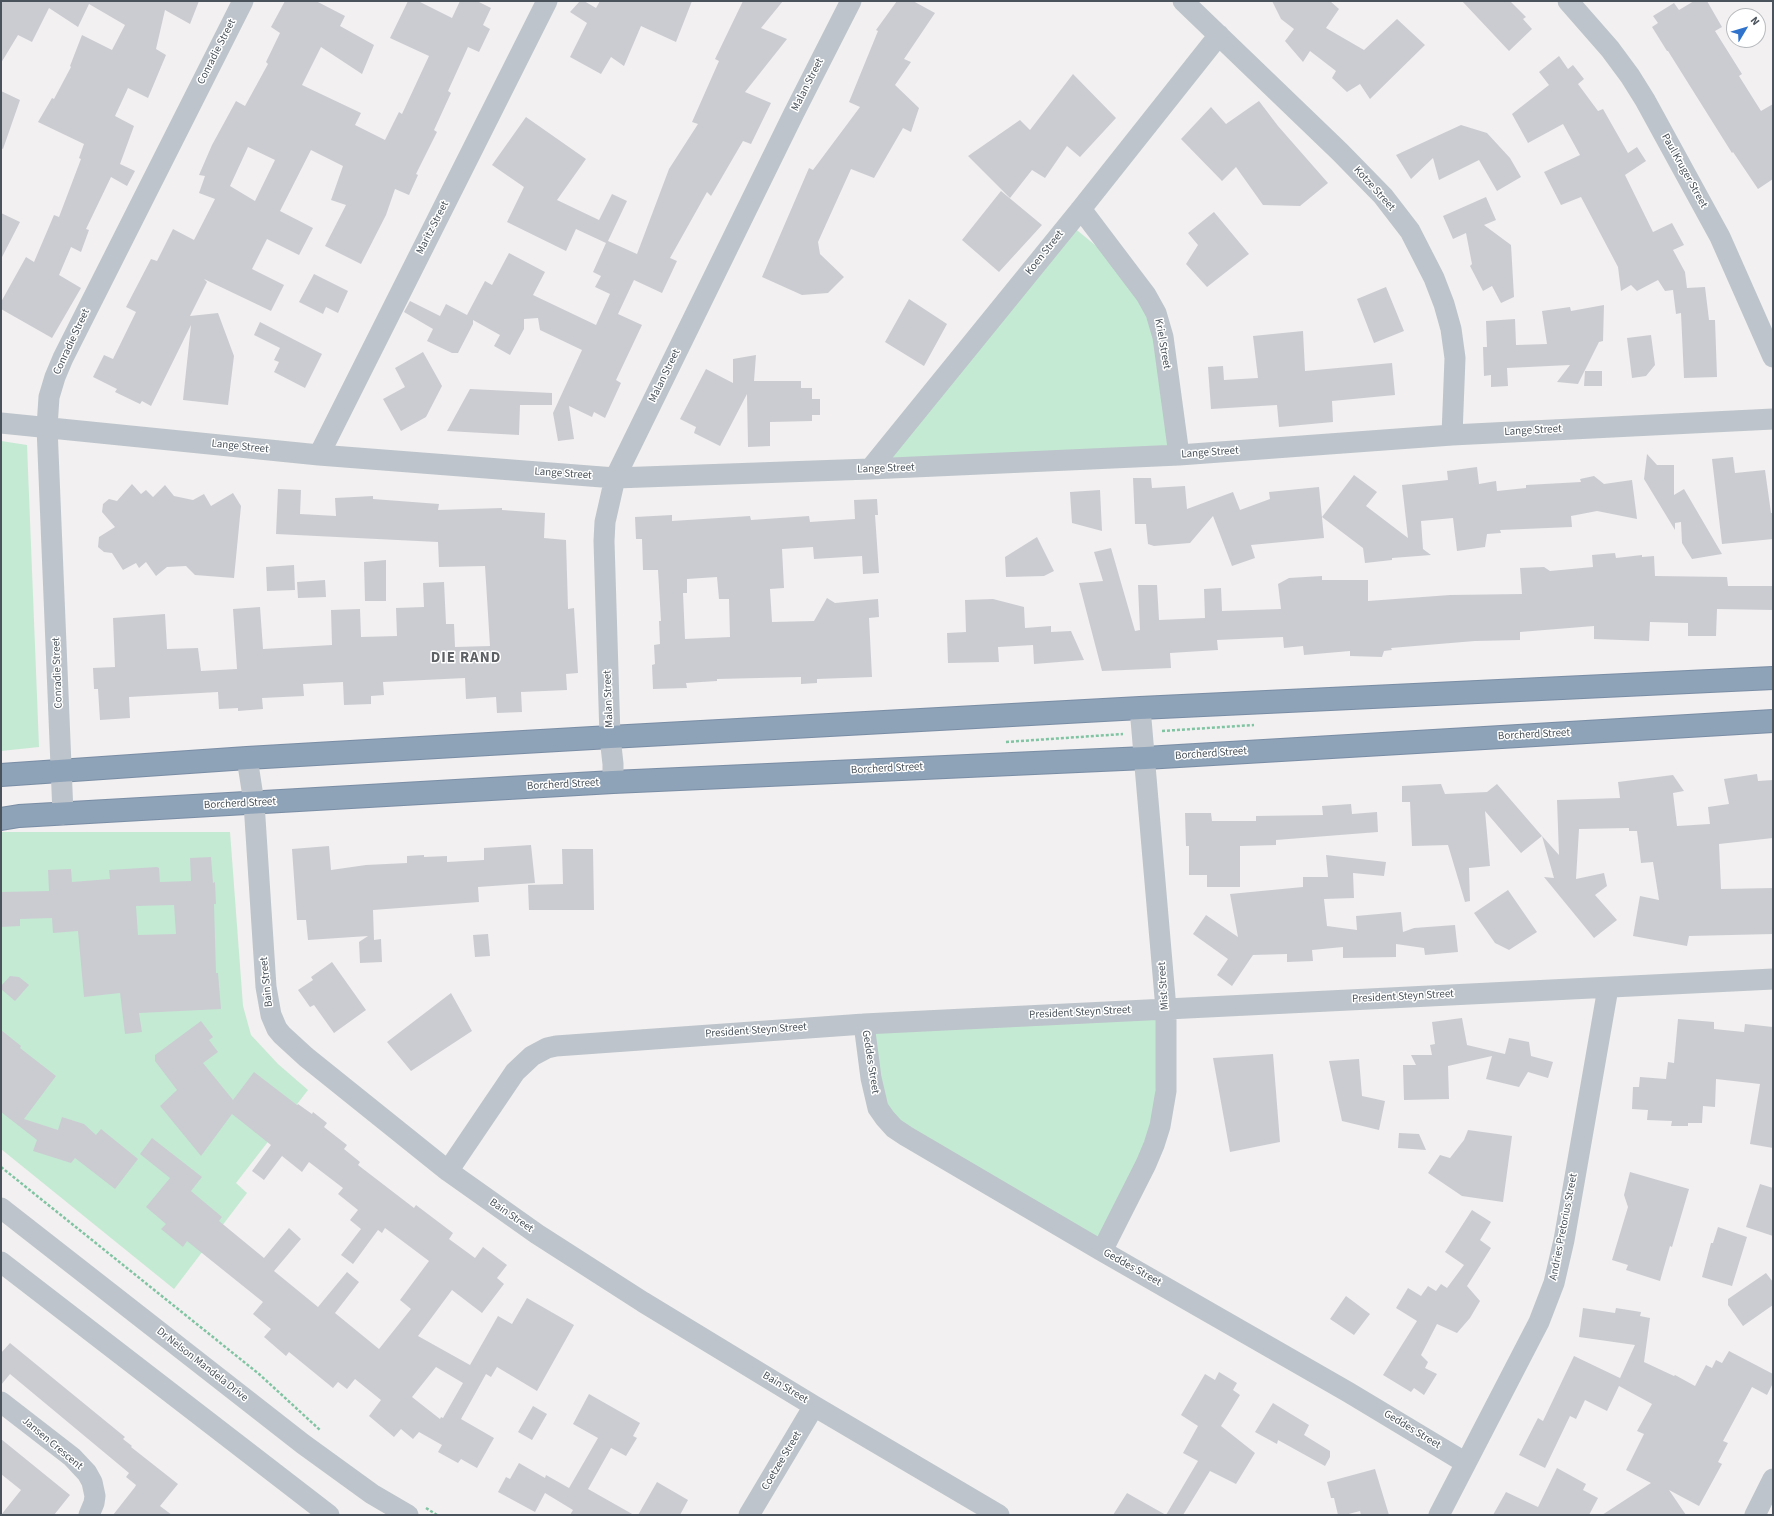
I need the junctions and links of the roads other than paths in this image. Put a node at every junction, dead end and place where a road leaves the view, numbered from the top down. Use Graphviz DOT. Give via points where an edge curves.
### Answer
graph roads {
  1 [pos="243,1"];
  2 [pos="548,1"];
  3 [pos="851,1"];
  4 [pos="1183,1"];
  5 [pos="1568,1"];
  6 [pos="1219,35"];
  7 [pos="1081,209"];
  8 [pos="1773,357"];
  9 [pos="1773,419"];
  10 [pos="1,423"];
  11 [pos="47,427"];
  12 [pos="1452,435"];
  13 [pos="319,455"];
  14 [pos="1179,455"];
  15 [pos="870,469"];
  16 [pos="615,478"];
  17 [pos="1773,678"];
  18 [pos="1140,708"];
  19 [pos="1773,721"];
  20 [pos="610,737"];
  21 [pos="247,758"];
  22 [pos="1145,758"];
  23 [pos="62,770"];
  24 [pos="1,775"];
  25 [pos="613,782"];
  26 [pos="254,803"];
  27 [pos="63,814"];
  28 [pos="1,819"];
  29 [pos="1773,979"];
  30 [pos="1608,988"];
  31 [pos="1166,1009"];
  32 [pos="864,1024"];
  33 [pos="448,1171"];
  34 [pos="1,1208"];
  35 [pos="1102,1251"];
  36 [pos="1,1262"];
  37 [pos="1,1402"];
  38 [pos="814,1406"];
  39 [pos="1466,1463"];
  40 [pos="1773,1479"];
  41 [pos="416,1511"];
  42 [pos="90,1515"];
  43 [pos="329,1515"];
  44 [pos="749,1515"];
  45 [pos="999,1515"];
  46 [pos="1439,1515"];
  47 [pos="1755,1515"];
  1 -- 11 [label="street, Conradie Street" via="62,358 49,397"];
  2 -- 13 [label="street, Maritz Street"];
  3 -- 16 [label="street, Malan Street"];
  4 -- 6 [label="street, Kotze Street"];
  5 -- 8 [label="street, Paul Kruger Street" via="1610,48 1645,100 1720,237"];
  6 -- 7 [label="street, Koen Street"];
  6 -- 12 [label="street, Kotze Street" via="1383,196 1410,231 1434,278 1451,329 1455,358"];
  7 -- 14 [label="street, Kriel Street" via="1146,295 1156,313 1163,337"];
  7 -- 15 [label="street, Koen Street"];
  9 -- 12 [label="street, Lange Street"];
  10 -- 11 [label="street, Lange Street"];
  11 -- 13 [label="street, Lange Street"];
  11 -- 23 [label="street, Conradie Street"];
  12 -- 14 [label="street, Lange Street"];
  13 -- 16 [label="street, Lange Street"];
  14 -- 15 [label="street, Lange Street"];
  15 -- 16 [label="street, Lange Street"];
  16 -- 20 [label="street, Malan Street" via="608,504 605,535"];
  17 -- 18 [label="highway"];
  18 -- 20 [label="highway"];
  18 -- 22 [label="street, Mist Street"];
  19 -- 22 [label="highway, Borcherd Street"];
  20 -- 21 [label="highway"];
  20 -- 25 [label="street, Malan Street"];
  21 -- 23 [label="highway"];
  21 -- 26 [label="street, Bain Street"];
  22 -- 25 [label="highway, Borcherd Street"];
  22 -- 31 [label="street, Mist Street"];
  23 -- 24 [label="highway"];
  23 -- 27 [label="street, Conradie Street"];
  25 -- 26 [label="highway, Borcherd Street"];
  26 -- 27 [label="highway, Borcherd Street"];
  26 -- 33 [label="street, Bain Street" via="266,987 277,1029 306,1057"];
  27 -- 28 [label="highway, Borcherd Street"];
  29 -- 30 [label="street, President Steyn Street"];
  30 -- 31 [label="street, President Steyn Street"];
  30 -- 39 [label="street, Andries Pretorius Street" via="1564,1240 1554,1283 1539,1322"];
  31 -- 32 [label="street, President Steyn Street"];
  31 -- 35 [label="street, Mist Street" via="1166,1091 1160,1126 1146,1164"];
  32 -- 33 [label="street, President Steyn Street" via="547,1048 532,1056 515,1072"];
  32 -- 35 [label="street, Geddes Street" via="878,1108 894,1128"];
  33 -- 38 [label="street, Bain Street" via="537,1234"];
  34 -- 41 [label="street, Dr Nelson Mandela Drive" via="303,1444 372,1494"];
  35 -- 39 [label="street, Geddes Street" via="1243,1330"];
  36 -- 43 [label="street"];
  37 -- 42 [label="street, Jansen Crescent" via="72,1457 87,1473 95,1496"];
  38 -- 44 [label="street, Coetzee Street"];
  38 -- 45 [label="street, Bain Street"];
  39 -- 46 [label="street, Andries Pretorius Street"];
  40 -- 47 [label="street"];
}
